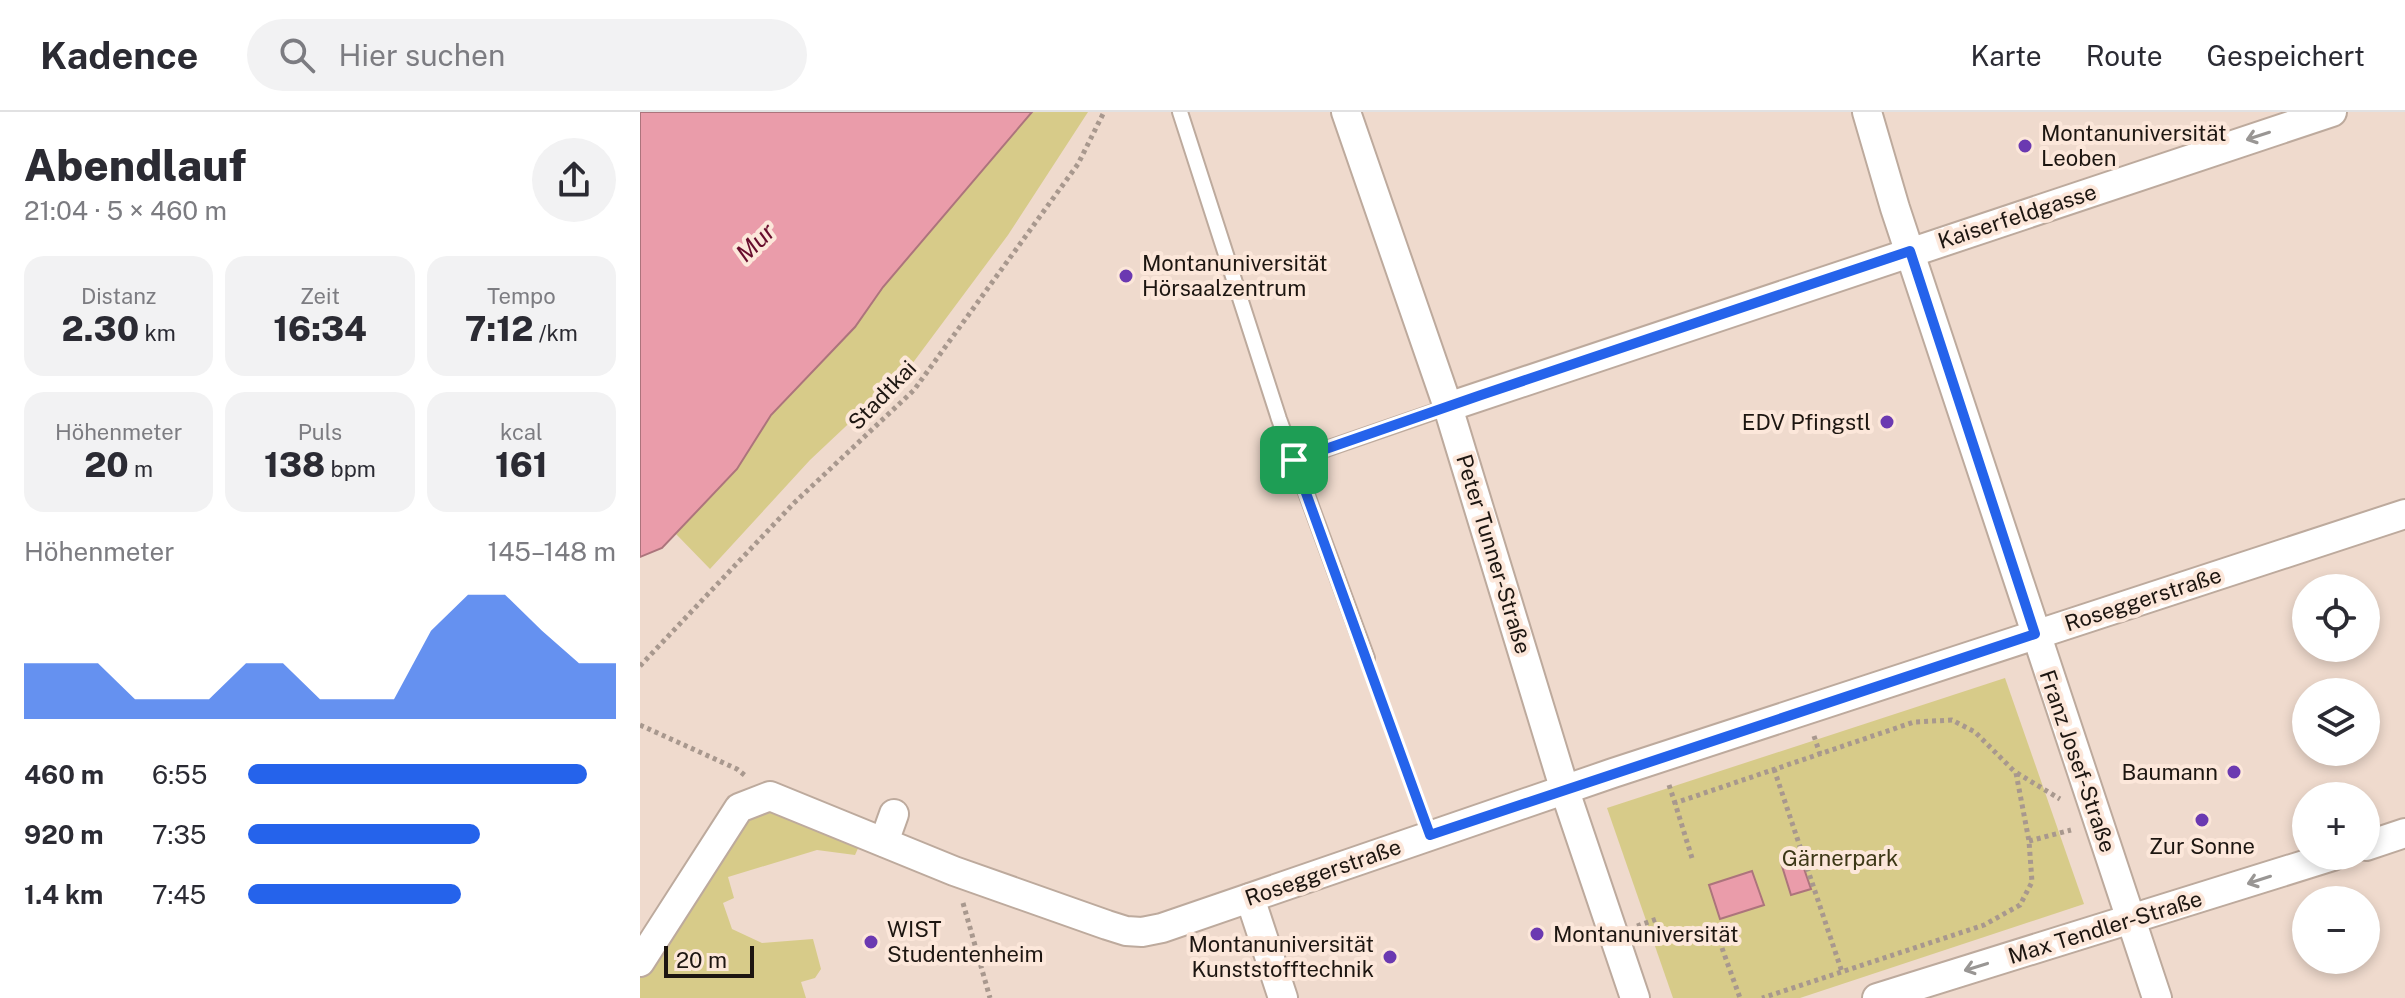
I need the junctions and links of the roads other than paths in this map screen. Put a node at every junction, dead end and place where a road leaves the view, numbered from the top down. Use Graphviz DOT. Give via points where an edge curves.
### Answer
graph roads {
  1 [pos="1180,112"];
  2 [pos="1346,112"];
  3 [pos="1867,112"];
  4 [pos="2332,112"];
  5 [pos="1910,251"];
  6 [pos="1448,407"];
  7 [pos="1294,460"];
  8 [pos="2405,514"];
  9 [pos="2035,634"];
  10 [pos="1367,658"];
  11 [pos="1565,791"];
  12 [pos="894,814"];
  13 [pos="2405,833"];
  14 [pos="2380,841"];
  15 [pos="884,842"];
  16 [pos="2292,869"];
  17 [pos="1250,898"];
  18 [pos="2131,919"];
  19 [pos="640,962"];
  20 [pos="1283,998"];
  21 [pos="1635,998"];
  22 [pos="1877,998"];
  23 [pos="2157,998"];
  1 -- 7 [label="lane"];
  2 -- 6 [label="street, Peter Tunner-Straße"];
  3 -- 5 [label="street, Franz Josef-Straße"];
  4 -- 5 [label="street, Kaiserfeldgasse, one-way"];
  5 -- 6 [label="street, Kaiserfeldgasse"];
  5 -- 9 [label="street, Franz Josef-Straße"];
  6 -- 7 [label="lane, Kaiserfeldgasse"];
  6 -- 11 [label="street, Peter Tunner-Straße"];
  7 -- 10 [label="lane"];
  8 -- 9 [label="street, Roseggerstraße"];
  9 -- 11 [label="street, Roseggerstraße"];
  9 -- 18 [label="street, Franz Josef-Straße"];
  11 -- 17 [label="street, Roseggerstraße"];
  11 -- 21 [label="street, Peter Tunner-Straße"];
  12 -- 15 [label="street"];
  13 -- 14 [label="street"];
  15 -- 17 [label="street, Roseggerstraße" via="1126,931 1162,928"];
  15 -- 19 [label="street, Roseggerstraße" via="770,796 739,808"];
  16 -- 18 [label="street, Max Tendler-Straße, one-way"];
  17 -- 20 [label="street"];
  18 -- 22 [label="street, Max Tendler-Straße, one-way"];
  18 -- 23 [label="street, Franz Josef-Straße"];
}
